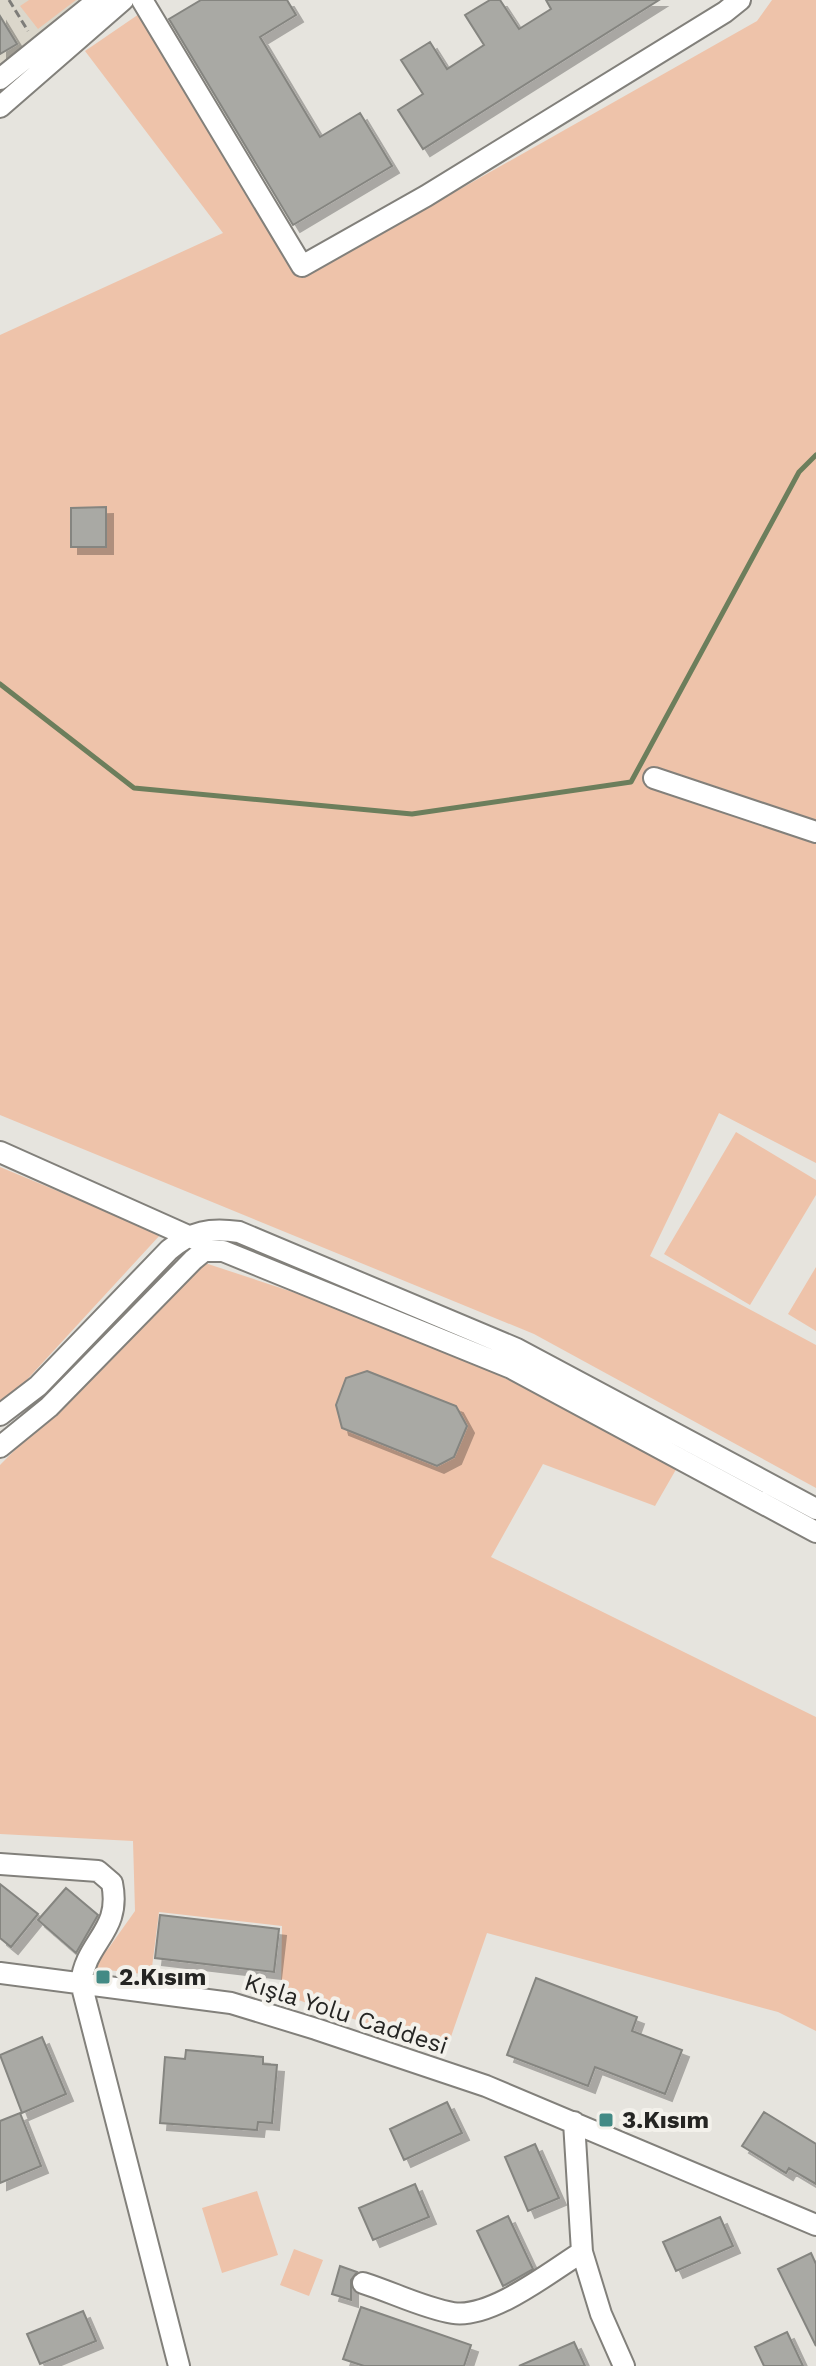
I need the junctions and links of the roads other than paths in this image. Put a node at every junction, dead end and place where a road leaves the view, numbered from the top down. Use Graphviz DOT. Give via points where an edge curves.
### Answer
graph roads {
  1 [pos="98,0"];
  2 [pos="123,0"];
  3 [pos="142,0"];
  4 [pos="740,0"];
  5 [pos="0,79"];
  6 [pos="0,107"];
  7 [pos="654,778"];
  8 [pos="816,832"];
  9 [pos="0,1152"];
  10 [pos="187,1235"];
  11 [pos="223,1251"];
  12 [pos="0,1415"];
  13 [pos="0,1447"];
  14 [pos="814,1522"];
  15 [pos="0,1864"];
  16 [pos="0,1973"];
  17 [pos="81,1983"];
  18 [pos="574,2122"];
  19 [pos="816,2225"];
  20 [pos="582,2252"];
  21 [pos="363,2283"];
  22 [pos="179,2366"];
  23 [pos="624,2366"];
  1 -- 5 [label="street"];
  2 -- 6 [label="street"];
  3 -- 4 [label="street" via="302,266 426,196"];
  7 -- 8 [label="street"];
  9 -- 10 [label="street"];
  10 -- 11 [label="street"];
  10 -- 12 [label="street" via="38,1386"];
  10 -- 14 [label="street" via="216,1229 239,1232 517,1349"];
  11 -- 13 [label="street" via="204,1251 193,1260 49,1407"];
  11 -- 14 [label="street" via="511,1368"];
  15 -- 17 [label="street" via="98,1871 112,1883 113,1916 88,1956"];
  16 -- 17 [label="street, Kışla Yolu Caddesi"];
  17 -- 18 [label="street, Kışla Yolu Caddesi" via="231,2003 486,2086"];
  17 -- 22 [label="street"];
  18 -- 19 [label="street, Kışla Yolu Caddesi"];
  18 -- 20 [label="street"];
  20 -- 21 [label="street" via="503,2301 475,2311 454,2313"];
  20 -- 23 [label="street"];
}
